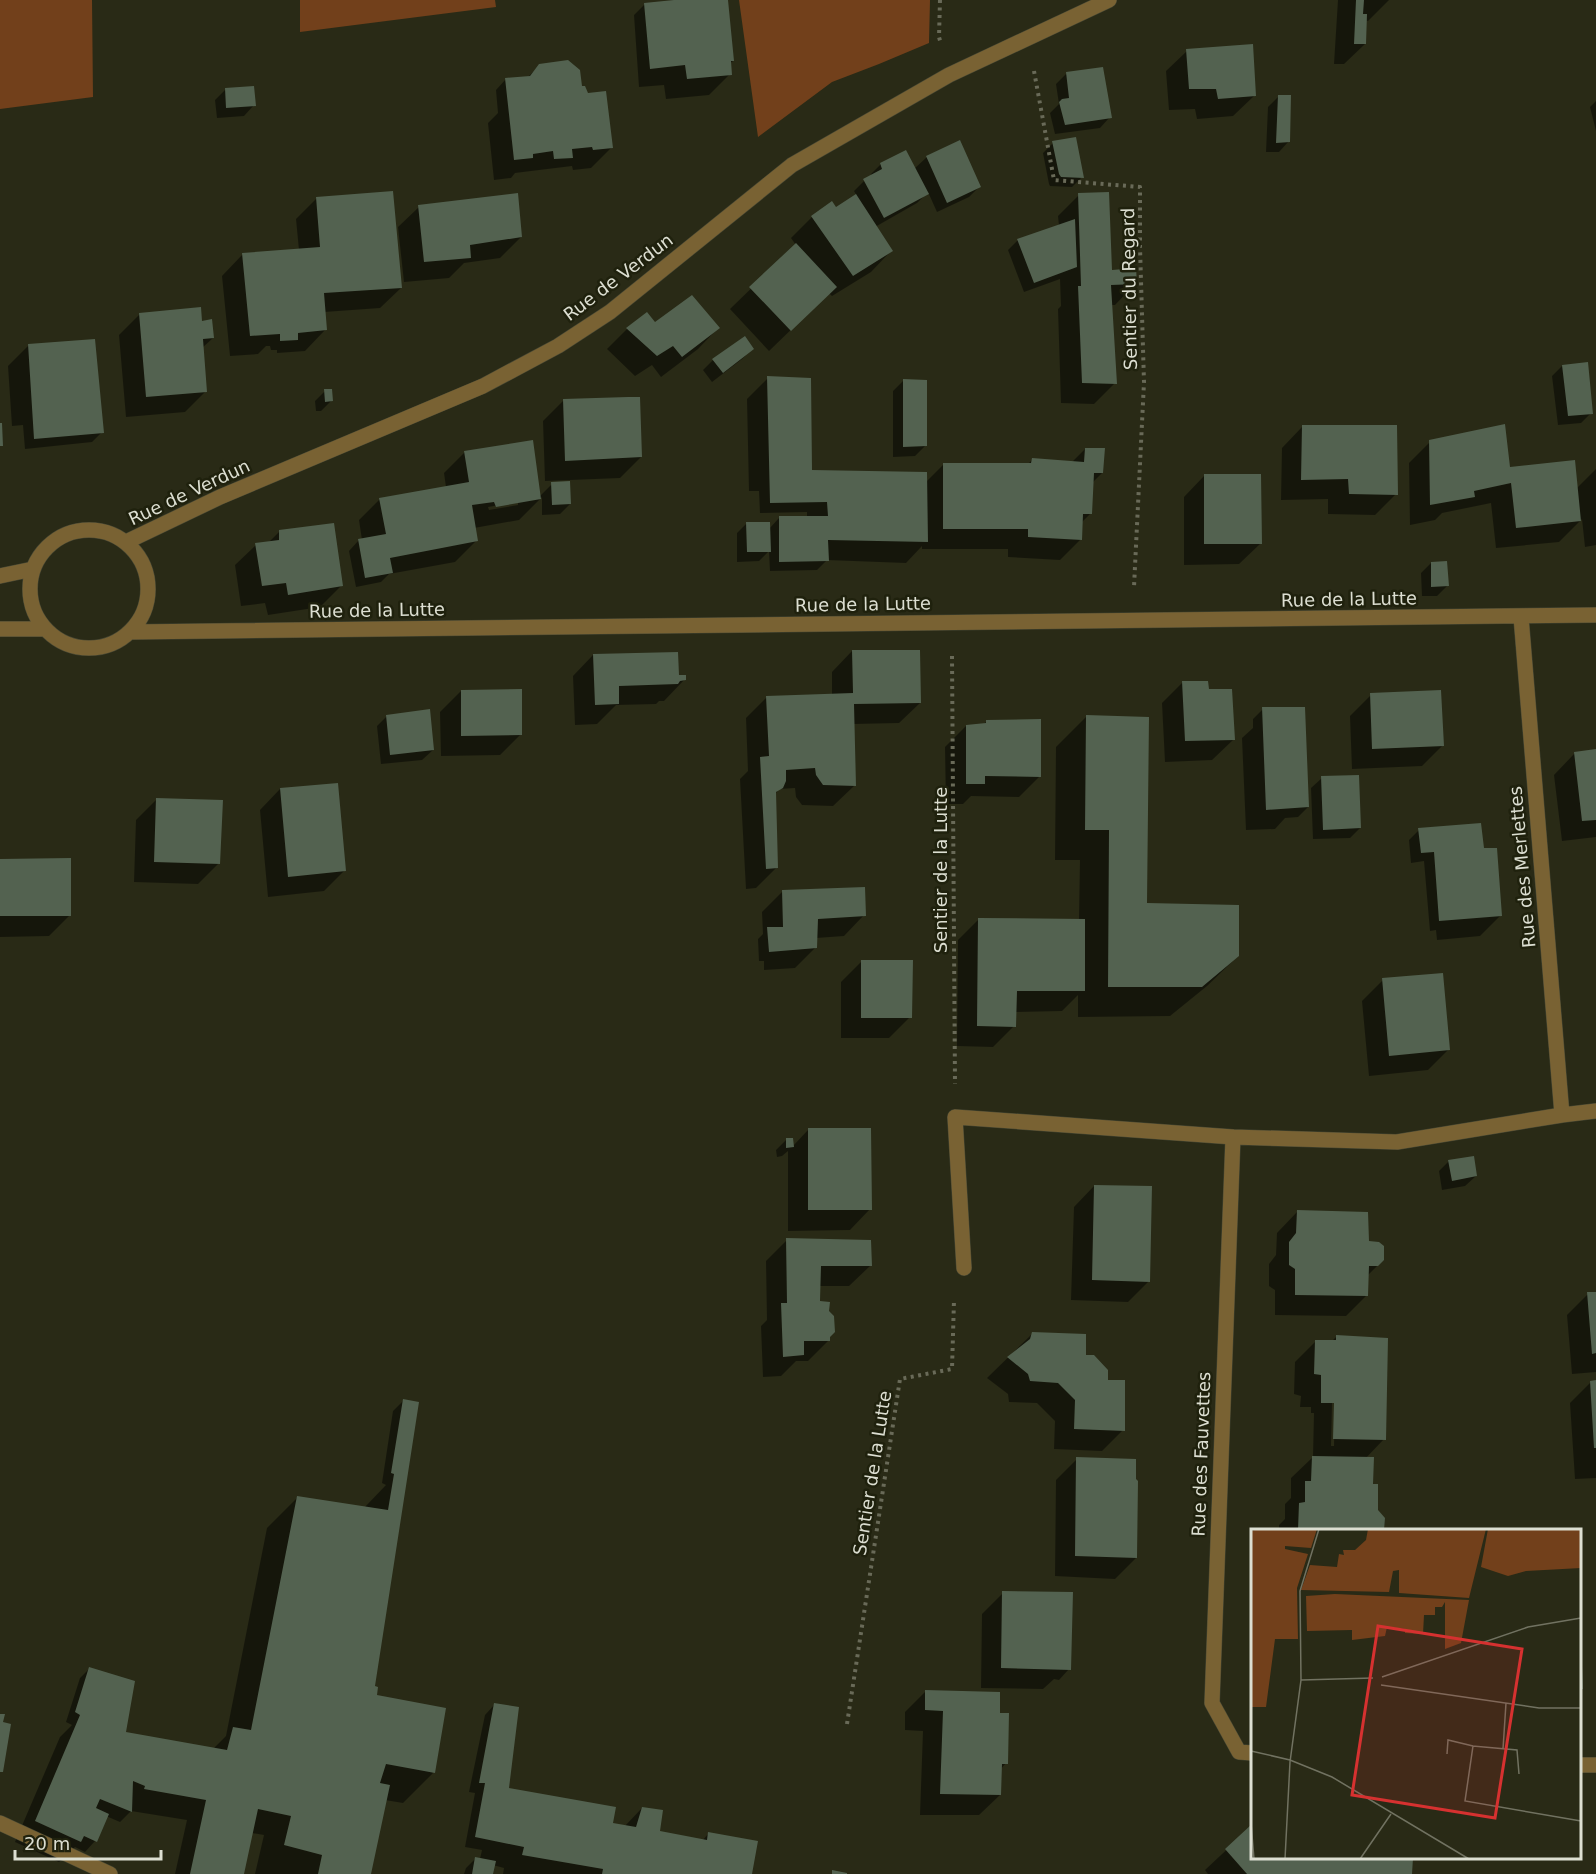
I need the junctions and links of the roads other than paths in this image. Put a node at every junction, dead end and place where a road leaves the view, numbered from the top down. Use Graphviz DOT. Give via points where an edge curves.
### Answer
graph roads {
  1 [pos="1109,0"];
  2 [pos="126,542"];
  3 [pos="33,569"];
  4 [pos="0,576"];
  5 [pos="1596,615"];
  6 [pos="1521,616"];
  7 [pos="0,629"];
  8 [pos="45,629"];
  9 [pos="130,632"];
  10 [pos="1596,1111"];
  11 [pos="1562,1115"];
  12 [pos="1233,1137"];
  13 [pos="964,1268"];
  14 [pos="1251,1752"];
  15 [pos="0,1823"];
  16 [pos="110,1874"];
  1 -- 2 [label="street, Rue de Verdun" via="949,75 792,165 610,312 558,346 483,386 220,497"];
  2 -- 3 [label="street, Rue de Verdun" via="91,529 72,531 41,553"];
  2 -- 9 [label="street, Rue de Verdun" via="140,557 147,576 148,596 142,616"];
  3 -- 4 [label="street"];
  3 -- 8 [label="street, Rue de Verdun" via="30,601"];
  5 -- 6 [label="street, Rue de la Lutte"];
  6 -- 9 [label="street, Rue de la Lutte"];
  6 -- 11 [label="street, Rue des Merlettes"];
  7 -- 8 [label="street"];
  8 -- 9 [label="street, Rue de Verdun" via="60,641 96,648 114,643"];
  10 -- 11 [label="street"];
  11 -- 12 [label="street" via="1397,1142"];
  12 -- 13 [label="street" via="955,1117"];
  12 -- 14 [label="street, Rue des Fauvettes" via="1212,1703 1239,1752"];
  15 -- 16 [label="street"];
}
